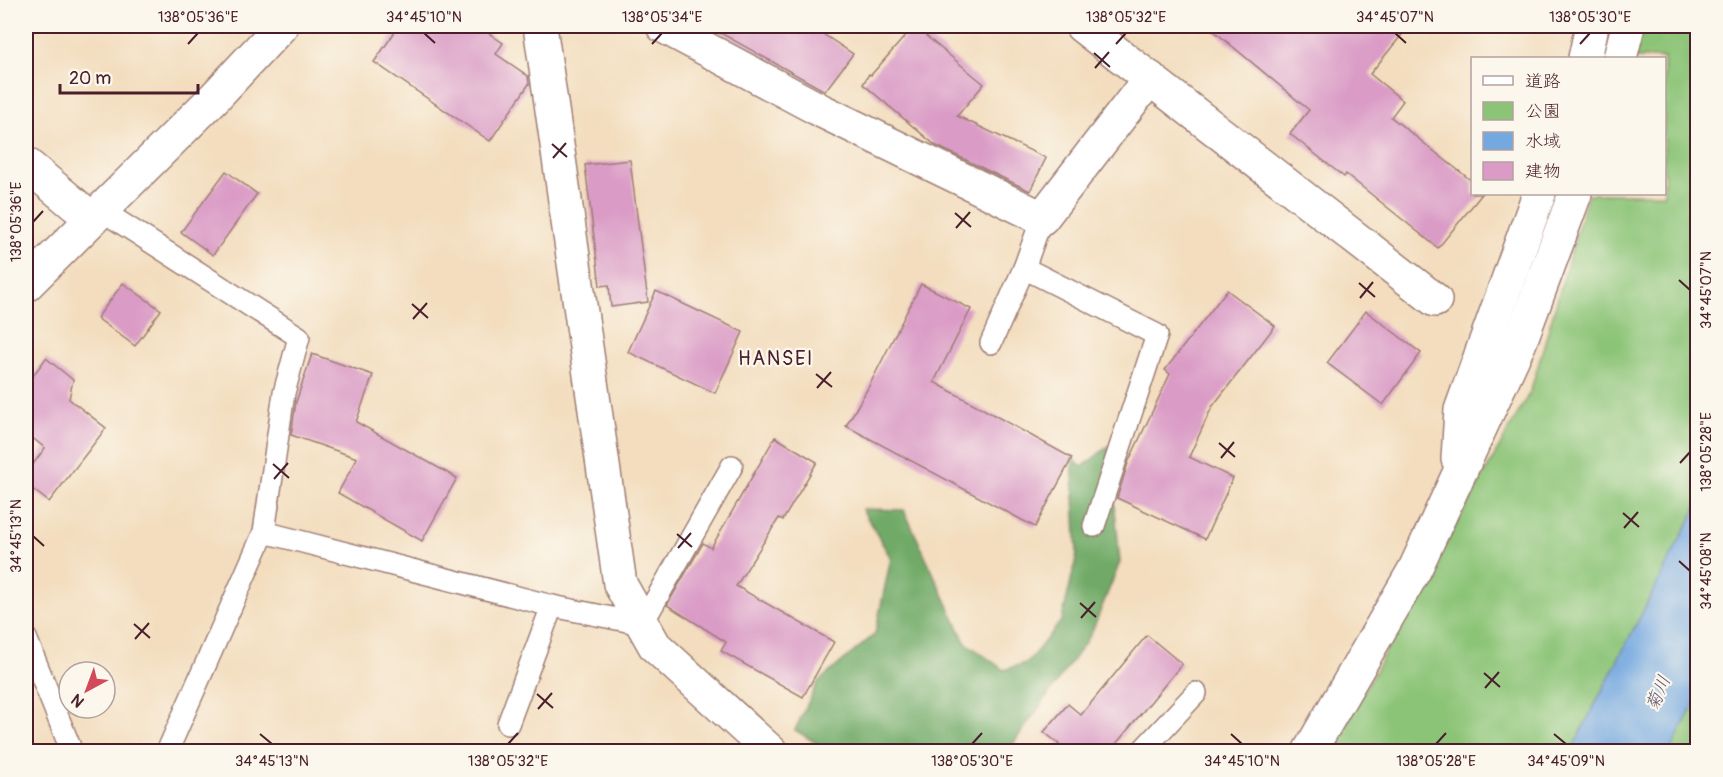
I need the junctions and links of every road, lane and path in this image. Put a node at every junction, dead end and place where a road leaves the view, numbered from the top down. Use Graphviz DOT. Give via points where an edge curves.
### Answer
graph roads {
  1 [pos="281,26"];
  2 [pos="540,26"];
  3 [pos="663,26"];
  4 [pos="1082,26"];
  5 [pos="1592,26"];
  6 [pos="1628,26"];
  7 [pos="1585,57"];
  8 [pos="1620,57"];
  9 [pos="1150,78"];
  10 [pos="26,164"];
  11 [pos="1539,195"];
  12 [pos="1575,195"];
  13 [pos="97,214"];
  14 [pos="1041,218"];
  15 [pos="1024,268"];
  16 [pos="26,285"];
  17 [pos="1435,300"];
  18 [pos="991,343"];
  19 [pos="732,466"];
  20 [pos="1456,479"];
  21 [pos="1094,526"];
  22 [pos="264,532"];
  23 [pos="552,606"];
  24 [pos="642,624"];
  25 [pos="26,638"];
  26 [pos="1196,693"];
  27 [pos="508,724"];
  28 [pos="72,752"];
  29 [pos="167,752"];
  30 [pos="771,752"];
  31 [pos="1141,752"];
  32 [pos="1309,752"];
  1 -- 13 [label="street"];
  2 -- 24 [label="street" via="620,584"];
  3 -- 14 [label="street" via="822,111"];
  4 -- 9 [label="street"];
  5 -- 7 [label="street"];
  6 -- 8 [label="street"];
  9 -- 14 [label="street"];
  9 -- 17 [label="street"];
  10 -- 13 [label="street"];
  11 -- 20 [label="street" via="1461,410"];
  12 -- 20 [label="street" via="1520,342"];
  13 -- 16 [label="street"];
  13 -- 22 [label="lane" via="299,338 284,393"];
  14 -- 15 [label="lane"];
  15 -- 18 [label="lane"];
  15 -- 21 [label="lane" via="1157,335"];
  19 -- 24 [label="lane"];
  20 -- 32 [label="street" via="1415,569"];
  22 -- 23 [label="lane"];
  22 -- 29 [label="lane"];
  23 -- 24 [label="lane"];
  23 -- 27 [label="lane"];
  24 -- 30 [label="street" via="655,646"];
  25 -- 28 [label="lane"];
  26 -- 31 [label="lane"];
}
